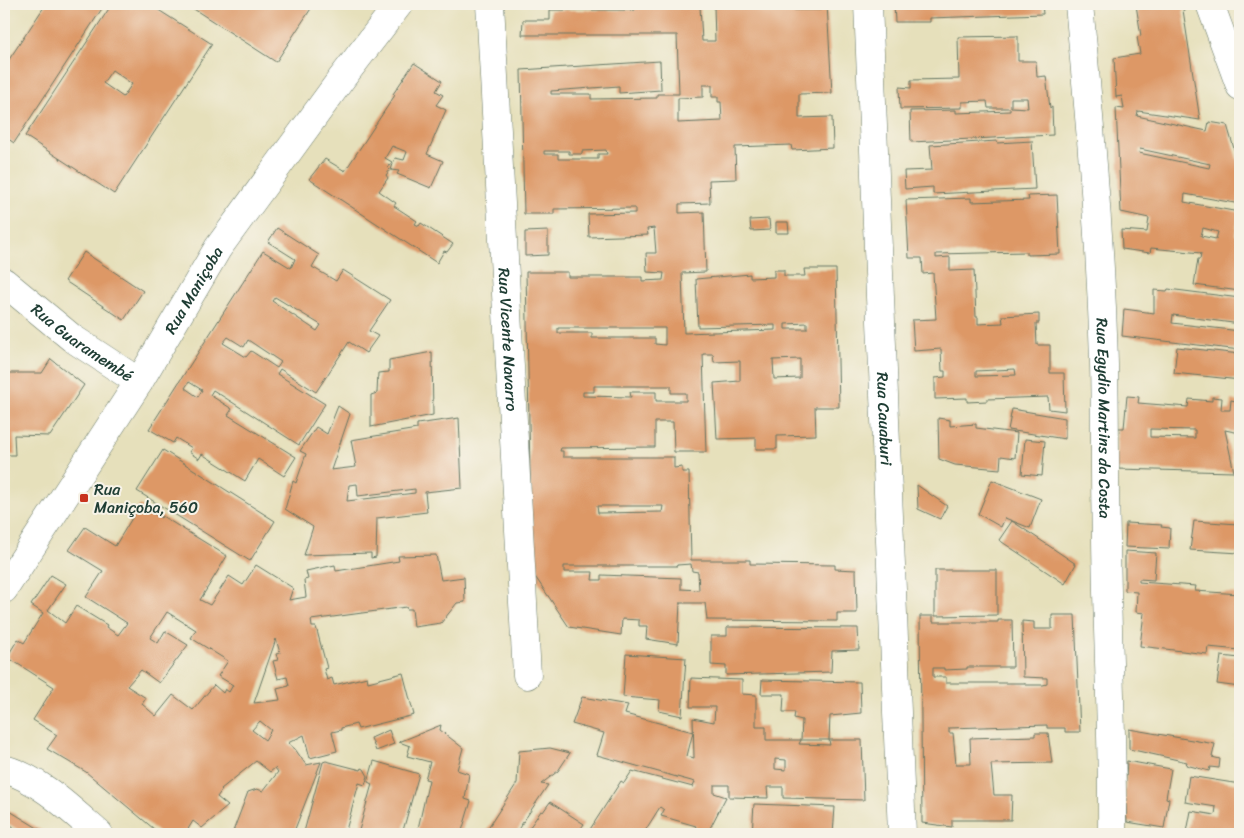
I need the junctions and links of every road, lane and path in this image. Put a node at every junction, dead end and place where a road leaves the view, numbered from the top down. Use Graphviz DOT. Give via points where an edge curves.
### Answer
graph roads {
  1 [pos="399,4"];
  2 [pos="490,4"];
  3 [pos="868,4"];
  4 [pos="1079,4"];
  5 [pos="1210,4"];
  6 [pos="1240,86"];
  7 [pos="4,282"];
  8 [pos="139,382"];
  9 [pos="4,589"];
  10 [pos="526,676"];
  11 [pos="4,769"];
  12 [pos="99,834"];
  13 [pos="902,834"];
  14 [pos="1112,834"];
  1 -- 8 [label="street, Rua Maniçoba" via="218,248"];
  2 -- 10 [label="street, Rua Vicente Navarro"];
  3 -- 13 [label="street, Rua Cauaburi"];
  4 -- 14 [label="street, Rua Egydio Martins da Costa" via="1094,175 1103,333"];
  5 -- 6 [label="street"];
  7 -- 8 [label="street, Rua Guaramembé" via="72,338"];
  8 -- 9 [label="street, Rua Maniçoba"];
  11 -- 12 [label="street" via="18,773 54,796"];
}
